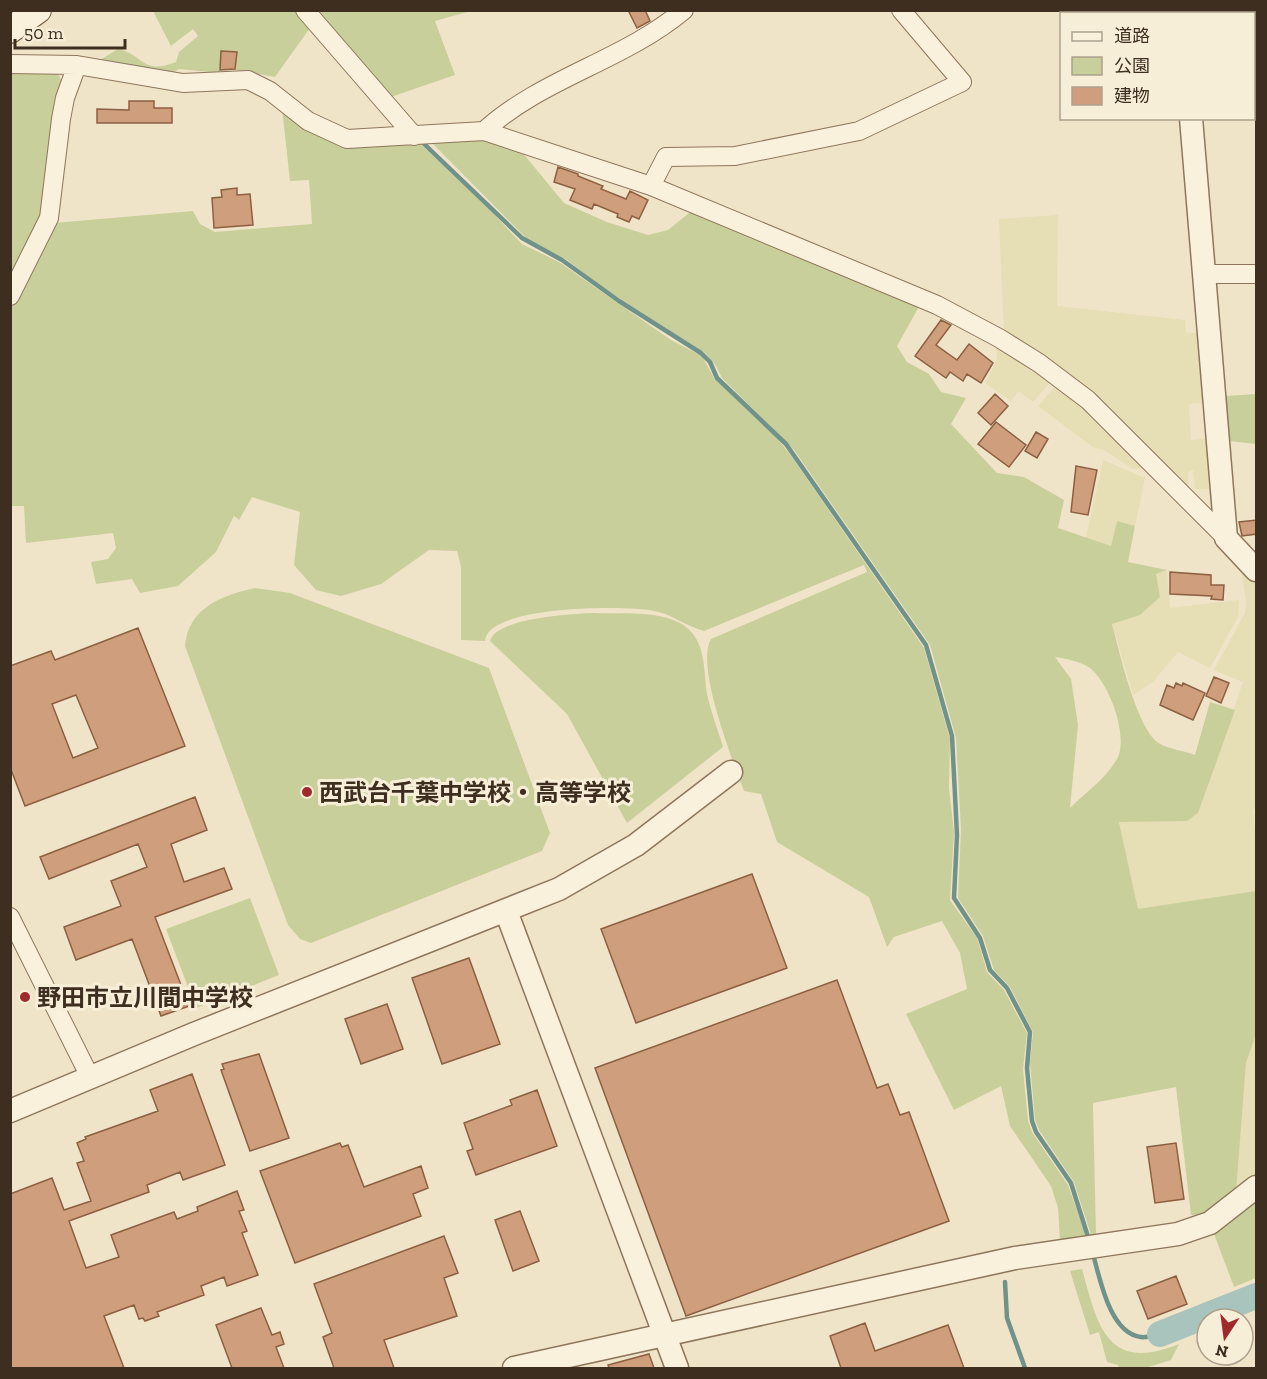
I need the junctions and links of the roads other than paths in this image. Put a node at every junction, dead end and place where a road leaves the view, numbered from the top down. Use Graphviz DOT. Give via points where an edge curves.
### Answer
graph roads {
  1 [pos="38,10"];
  2 [pos="305,10"];
  3 [pos="684,10"];
  4 [pos="901,10"];
  5 [pos="12,26"];
  6 [pos="10,64"];
  7 [pos="77,65"];
  8 [pos="1191,120"];
  9 [pos="484,131"];
  10 [pos="414,136"];
  11 [pos="651,186"];
  12 [pos="1205,274"];
  13 [pos="1257,274"];
  14 [pos="10,296"];
  15 [pos="1226,537"];
  16 [pos="1257,570"];
  17 [pos="731,772"];
  18 [pos="507,910"];
  19 [pos="10,917"];
  20 [pos="90,1077"];
  21 [pos="10,1111"];
  22 [pos="1257,1186"];
  23 [pos="664,1334"];
  24 [pos="514,1368"];
  25 [pos="677,1368"];
  1 -- 5 [label="main road"];
  2 -- 10 [label="street"];
  3 -- 9 [label="street" via="626,50 507,110"];
  4 -- 11 [label="street" via="962,82 859,131 735,156 666,157"];
  6 -- 7 [label="street"];
  7 -- 10 [label="street" via="183,83 248,80 308,121 347,139"];
  7 -- 14 [label="street" via="61,119 49,218"];
  8 -- 12 [label="street"];
  9 -- 10 [label="street"];
  9 -- 11 [label="street"];
  11 -- 15 [label="street" via="937,305 999,338 1088,400"];
  12 -- 13 [label="street"];
  12 -- 15 [label="street"];
  15 -- 16 [label="street"];
  17 -- 18 [label="street" via="636,845 559,889"];
  18 -- 20 [label="street"];
  18 -- 23 [label="street"];
  19 -- 20 [label="street"];
  20 -- 21 [label="street"];
  22 -- 23 [label="street" via="1210,1223 1178,1234 1006,1260"];
  23 -- 24 [label="street"];
  23 -- 25 [label="street"];
}
